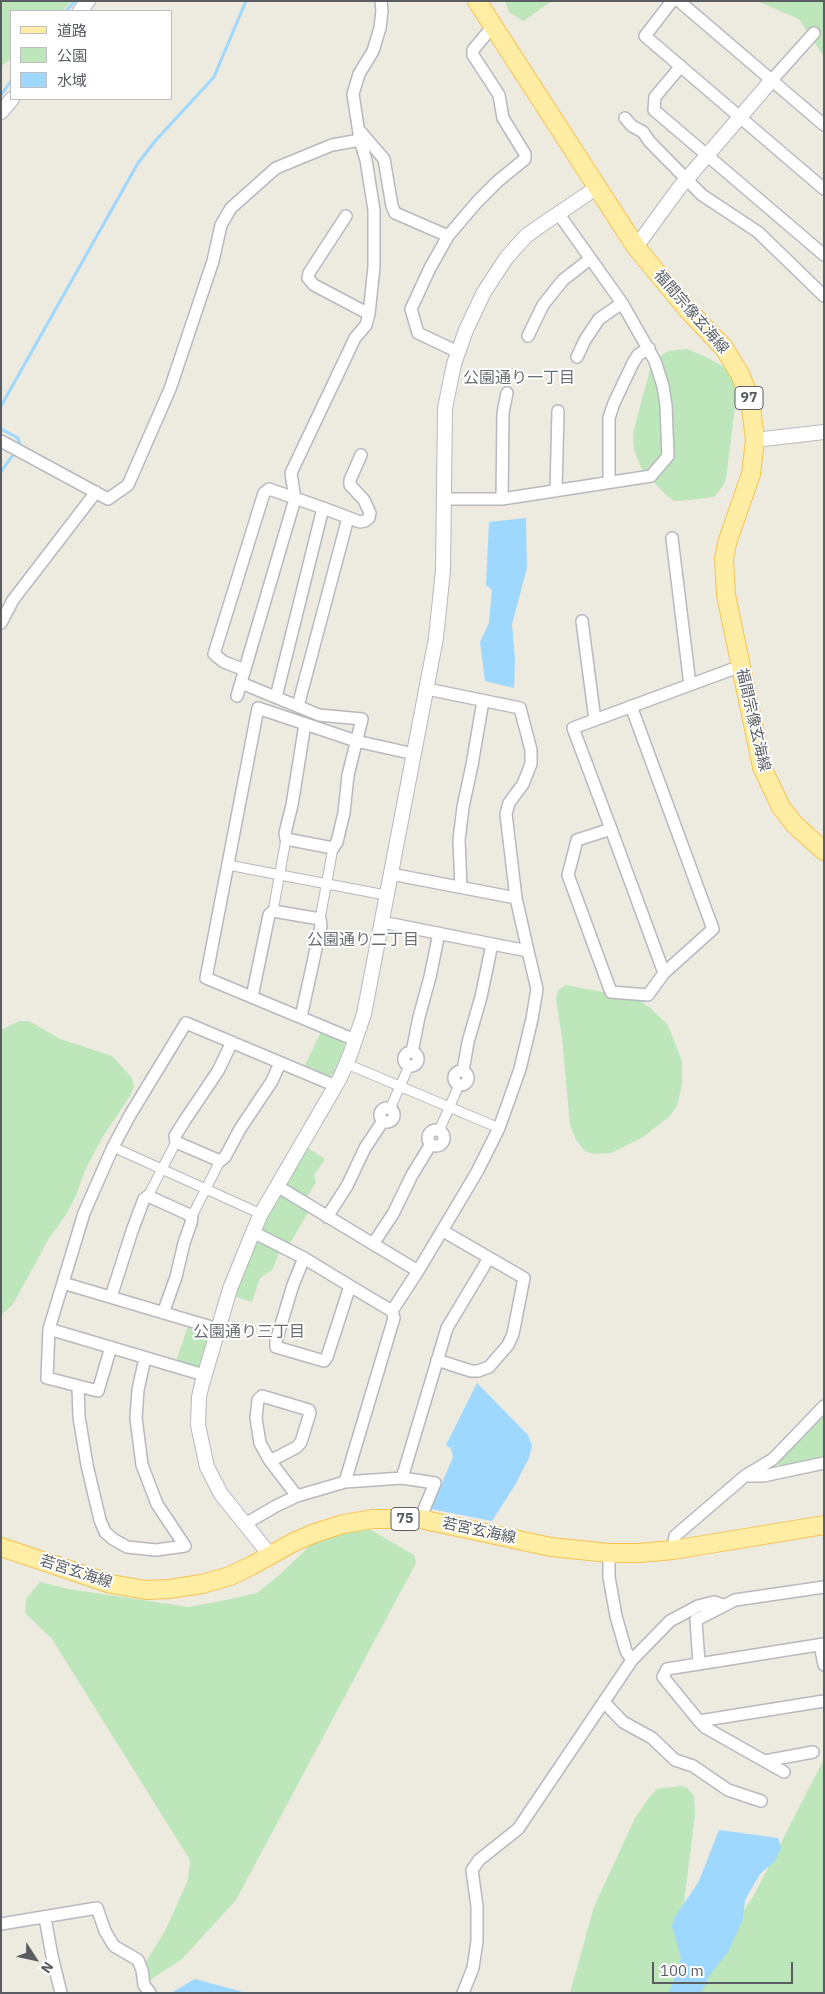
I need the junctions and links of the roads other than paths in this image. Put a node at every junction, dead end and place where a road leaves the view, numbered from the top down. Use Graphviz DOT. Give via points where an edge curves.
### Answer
graph roads {
  1 [pos="381,1"];
  2 [pos="477,1"];
  3 [pos="672,1"];
  4 [pos="679,1"];
  5 [pos="493,26"];
  6 [pos="814,33"];
  7 [pos="681,66"];
  8 [pos="771,81"];
  9 [pos="11,100"];
  10 [pos="1,112"];
  11 [pos="741,117"];
  12 [pos="626,118"];
  13 [pos="824,125"];
  14 [pos="359,134"];
  15 [pos="708,156"];
  16 [pos="686,180"];
  17 [pos="596,188"];
  18 [pos="824,190"];
  19 [pos="558,213"];
  20 [pos="346,216"];
  21 [pos="448,236"];
  22 [pos="636,247"];
  23 [pos="822,251"];
  24 [pos="590,259"];
  25 [pos="824,296"];
  26 [pos="622,303"];
  27 [pos="368,314"];
  28 [pos="528,336"];
  29 [pos="649,348"];
  30 [pos="458,352"];
  31 [pos="577,357"];
  32 [pos="506,393"];
  33 [pos="558,411"];
  34 [pos="824,432"];
  35 [pos="761,439"];
  36 [pos="1,441"];
  37 [pos="361,455"];
  38 [pos="609,482"];
  39 [pos="556,491"];
  40 [pos="96,492"];
  41 [pos="296,498"];
  42 [pos="443,499"];
  43 [pos="502,499"];
  44 [pos="323,508"];
  45 [pos="348,518"];
  46 [pos="672,538"];
  47 [pos="582,621"];
  48 [pos="1,624"];
  49 [pos="741,666"];
  50 [pos="245,670"];
  51 [pos="241,683"];
  52 [pos="690,685"];
  53 [pos="427,689"];
  54 [pos="237,696"];
  55 [pos="276,697"];
  56 [pos="483,701"];
  57 [pos="298,706"];
  58 [pos="631,706"];
  59 [pos="595,720"];
  60 [pos="305,724"];
  61 [pos="356,741"];
  62 [pos="414,754"];
  63 [pos="611,829"];
  64 [pos="286,839"];
  65 [pos="333,848"];
  66 [pos="824,851"];
  67 [pos="228,865"];
  68 [pos="392,874"];
  69 [pos="279,875"];
  70 [pos="326,884"];
  71 [pos="461,887"];
  72 [pos="380,894"];
  73 [pos="516,898"];
  74 [pos="273,911"];
  75 [pos="320,919"];
  76 [pos="382,922"];
  77 [pos="439,933"];
  78 [pos="492,944"];
  79 [pos="528,951"];
  80 [pos="664,972"];
  81 [pos="252,997"];
  82 [pos="301,1017"];
  83 [pos="356,1040"];
  84 [pos="232,1042"];
  85 [pos="280,1063"];
  86 [pos="347,1064"];
  87 [pos="409,1066"];
  88 [pos="459,1085"];
  89 [pos="336,1086"];
  90 [pos="400,1087"];
  91 [pos="450,1107"];
  92 [pos="390,1109"];
  93 [pos="498,1128"];
  94 [pos="439,1131"];
  95 [pos="176,1142"];
  96 [pos="113,1147"];
  97 [pos="220,1161"];
  98 [pos="162,1169"];
  99 [pos="277,1186"];
  100 [pos="205,1189"];
  101 [pos="148,1196"];
  102 [pos="261,1214"];
  103 [pos="192,1216"];
  104 [pos="328,1217"];
  105 [pos="443,1230"];
  106 [pos="252,1232"];
  107 [pos="373,1244"];
  108 [pos="304,1258"];
  109 [pos="489,1258"];
  110 [pos="418,1271"];
  111 [pos="63,1283"];
  112 [pos="350,1286"];
  113 [pos="111,1297"];
  114 [pos="392,1311"];
  115 [pos="163,1313"];
  116 [pos="49,1329"];
  117 [pos="218,1329"];
  118 [pos="111,1347"];
  119 [pos="145,1358"];
  120 [pos="438,1360"];
  121 [pos="204,1375"];
  122 [pos="78,1387"];
  123 [pos="824,1406"];
  124 [pos="270,1461"];
  125 [pos="824,1463"];
  126 [pos="745,1476"];
  127 [pos="402,1478"];
  128 [pos="345,1482"];
  129 [pos="297,1496"];
  130 [pos="420,1519"];
  131 [pos="244,1524"];
  132 [pos="824,1525"];
  133 [pos="1,1547"];
  134 [pos="673,1550"];
  135 [pos="609,1553"];
  136 [pos="270,1555"];
  137 [pos="824,1586"];
  138 [pos="723,1605"];
  139 [pos="822,1645"];
  140 [pos="632,1660"];
  141 [pos="698,1663"];
  142 [pos="824,1666"];
  143 [pos="824,1701"];
  144 [pos="604,1702"];
  145 [pos="699,1721"];
  146 [pos="813,1752"];
  147 [pos="765,1761"];
  148 [pos="784,1772"];
  149 [pos="761,1801"];
  150 [pos="45,1918"];
  151 [pos="1,1924"];
  152 [pos="61,1993"];
  153 [pos="150,1993"];
  154 [pos="463,1993"];
  1 -- 14 [label="street" via="380,28 353,94"];
  2 -- 5 [label="main road, 福間宗像玄海線 / 97"];
  3 -- 7 [label="street" via="644,36"];
  4 -- 8 [label="street"];
  5 -- 17 [label="main road, 福間宗像玄海線 / 97"];
  5 -- 21 [label="street" via="473,50 473,55 499,95 503,118 525,159 498,180"];
  6 -- 8 [label="street"];
  7 -- 11 [label="street"];
  7 -- 15 [label="street" via="655,97 654,110"];
  8 -- 11 [label="street"];
  8 -- 13 [label="street"];
  9 -- 10 [label="street"];
  11 -- 15 [label="street"];
  11 -- 18 [label="street"];
  12 -- 16 [label="street"];
  14 -- 21 [label="street" via="384,159 394,213"];
  14 -- 27 [label="street" via="374,210 374,266"];
  14 -- 40 [label="street" via="276,168 230,208 221,225 213,261 170,389 128,484 108,499"];
  15 -- 16 [label="street"];
  15 -- 23 [label="street"];
  16 -- 22 [label="street"];
  16 -- 25 [label="street" via="702,195 758,232"];
  17 -- 19 [label="street"];
  17 -- 22 [label="main road, 福間宗像玄海線 / 97"];
  19 -- 24 [label="street"];
  19 -- 30 [label="street" via="526,236 507,257 484,292"];
  20 -- 27 [label="street" via="308,278 314,285"];
  21 -- 30 [label="street" via="411,309 418,333"];
  22 -- 35 [label="main road, 福間宗像玄海線 / 97" via="733,361 746,389"];
  24 -- 26 [label="street"];
  24 -- 28 [label="street" via="564,280 543,306"];
  26 -- 29 [label="street"];
  26 -- 31 [label="street" via="599,319"];
  27 -- 41 [label="street" via="366,325 355,338 291,473"];
  29 -- 38 [label="street" via="638,355 609,418"];
  29 -- 38 [label="street" via="663,386 668,456 651,476"];
  30 -- 42 [label="street" via="445,408"];
  32 -- 43 [label="street"];
  33 -- 39 [label="street"];
  34 -- 35 [label="street"];
  35 -- 49 [label="main road, 福間宗像玄海線 / 97" via="724,559 726,595"];
  36 -- 40 [label="street"];
  37 -- 45 [label="street" via="350,485 364,500 370,513 365,521"];
  38 -- 39 [label="street"];
  39 -- 43 [label="street"];
  40 -- 48 [label="street" via="13,600"];
  41 -- 44 [label="street"];
  41 -- 50 [label="street"];
  41 -- 50 [label="street" via="269,489 264,493 214,654 224,662"];
  42 -- 43 [label="street"];
  42 -- 53 [label="street" via="441,602"];
  44 -- 45 [label="street"];
  44 -- 55 [label="street"];
  45 -- 57 [label="street"];
  46 -- 52 [label="street"];
  47 -- 59 [label="street"];
  49 -- 52 [label="street"];
  49 -- 66 [label="main road, 福間宗像玄海線 / 97" via="767,779 794,824"];
  50 -- 51 [label="street"];
  51 -- 54 [label="street"];
  51 -- 55 [label="street"];
  52 -- 58 [label="street"];
  53 -- 56 [label="street"];
  53 -- 62 [label="street"];
  55 -- 57 [label="street"];
  56 -- 71 [label="street" via="463,806"];
  56 -- 73 [label="street" via="520,708 531,750 528,774 509,803 506,814"];
  57 -- 61 [label="street" via="319,714 362,719"];
  58 -- 59 [label="street"];
  58 -- 80 [label="street" via="713,929"];
  59 -- 63 [label="street" via="574,728"];
  60 -- 61 [label="street"];
  60 -- 64 [label="street"];
  60 -- 67 [label="street" via="258,708"];
  61 -- 62 [label="street"];
  61 -- 65 [label="street" via="344,813"];
  62 -- 68 [label="street"];
  63 -- 80 [label="street"];
  63 -- 80 [label="street" via="577,840 568,875 611,992 648,995"];
  64 -- 65 [label="street"];
  64 -- 69 [label="street"];
  65 -- 70 [label="street"];
  67 -- 69 [label="street"];
  67 -- 81 [label="street" via="206,978"];
  68 -- 71 [label="street"];
  68 -- 76 [label="street"];
  69 -- 70 [label="street"];
  69 -- 74 [label="street"];
  70 -- 72 [label="street"];
  70 -- 75 [label="street"];
  71 -- 73 [label="street"];
  73 -- 79 [label="street"];
  74 -- 75 [label="street"];
  74 -- 81 [label="street" via="269,915"];
  75 -- 82 [label="street"];
  76 -- 77 [label="street"];
  76 -- 83 [label="street"];
  77 -- 78 [label="street"];
  77 -- 87 [label="street" via="412,1052 404,1058"];
  78 -- 79 [label="street"];
  78 -- 88 [label="street" via="463,1071 458,1071 454,1077"];
  79 -- 93 [label="street" via="536,996 520,1069"];
  81 -- 82 [label="street"];
  82 -- 83 [label="street"];
  83 -- 86 [label="street"];
  84 -- 85 [label="street"];
  84 -- 95 [label="street" via="218,1071 175,1136"];
  84 -- 96 [label="street" via="186,1023"];
  85 -- 89 [label="street"];
  85 -- 97 [label="street" via="272,1081"];
  86 -- 89 [label="street"];
  86 -- 90 [label="street"];
  87 -- 90 [label="street"];
  88 -- 91 [label="street"];
  89 -- 99 [label="street"];
  90 -- 91 [label="street"];
  90 -- 92 [label="street"];
  91 -- 93 [label="street"];
  91 -- 94 [label="street"];
  92 -- 104 [label="street" via="393,1119 383,1121 365,1148"];
  93 -- 105 [label="street"];
  94 -- 107 [label="street" via="443,1141 438,1145 431,1144"];
  95 -- 97 [label="street"];
  95 -- 98 [label="street"];
  96 -- 98 [label="street"];
  96 -- 111 [label="street" via="84,1213"];
  97 -- 100 [label="street"];
  98 -- 100 [label="street"];
  98 -- 101 [label="street"];
  99 -- 102 [label="street"];
  99 -- 104 [label="street"];
  100 -- 102 [label="street"];
  100 -- 103 [label="street"];
  101 -- 103 [label="street"];
  101 -- 113 [label="street" via="132,1231"];
  102 -- 106 [label="street"];
  103 -- 115 [label="street"];
  104 -- 107 [label="street"];
  105 -- 109 [label="street"];
  105 -- 110 [label="street"];
  106 -- 108 [label="street"];
  106 -- 117 [label="street"];
  107 -- 110 [label="street"];
  108 -- 112 [label="street"];
  108 -- 112 [label="street" via="276,1347 324,1361"];
  109 -- 120 [label="street" via="447,1328"];
  109 -- 120 [label="street" via="524,1278 508,1345 489,1367 478,1371"];
  110 -- 114 [label="street"];
  111 -- 113 [label="street"];
  111 -- 116 [label="street"];
  112 -- 114 [label="street"];
  113 -- 115 [label="street"];
  114 -- 128 [label="street" via="394,1318"];
  115 -- 117 [label="street"];
  116 -- 118 [label="street"];
  116 -- 122 [label="street" via="47,1378"];
  117 -- 121 [label="street"];
  118 -- 119 [label="street"];
  118 -- 122 [label="street" via="98,1391"];
  119 -- 121 [label="street"];
  119 -- 122 [label="street" via="136,1418 142,1465 157,1504 185,1546 156,1550 127,1547 105,1532 78,1417"];
  120 -- 127 [label="street"];
  121 -- 131 [label="street" via="198,1411 203,1453 221,1494"];
  123 -- 126 [label="street" via="773,1460"];
  124 -- 124 [label="street" via="260,1443 256,1418 258,1400 262,1396 310,1413 297,1447"];
  124 -- 129 [label="street"];
  125 -- 126 [label="street" via="763,1476"];
  126 -- 134 [label="street" via="675,1536"];
  127 -- 128 [label="street"];
  127 -- 130 [label="street" via="435,1483"];
  128 -- 129 [label="street"];
  129 -- 131 [label="street"];
  130 -- 135 [label="main road, 若宮玄海線 / 75" via="551,1547"];
  130 -- 136 [label="main road, 若宮玄海線 / 75" via="374,1519 343,1524 294,1542"];
  131 -- 136 [label="street"];
  132 -- 134 [label="main road, 若宮玄海線 / 75"];
  133 -- 136 [label="main road, 若宮玄海線 / 75" via="111,1584 146,1590 202,1584 230,1576"];
  134 -- 135 [label="main road, 若宮玄海線 / 75"];
  135 -- 140 [label="street" via="609,1577 616,1616 626,1651"];
  137 -- 138 [label="street" via="735,1600"];
  138 -- 140 [label="street" via="714,1602 698,1606 670,1621"];
  138 -- 141 [label="street" via="696,1620"];
  139 -- 141 [label="street"];
  139 -- 142 [label="street"];
  140 -- 144 [label="street"];
  141 -- 145 [label="street" via="667,1669 664,1677"];
  143 -- 145 [label="street"];
  144 -- 149 [label="street" via="623,1722 652,1738 675,1760 694,1766 728,1790"];
  144 -- 154 [label="street" via="518,1829 479,1860 472,1870 477,1941"];
  145 -- 147 [label="street"];
  146 -- 147 [label="street"];
  147 -- 148 [label="street"];
  150 -- 151 [label="street"];
  150 -- 152 [label="street"];
  150 -- 153 [label="street" via="96,1908 114,1946 138,1960 144,1985"];
}
